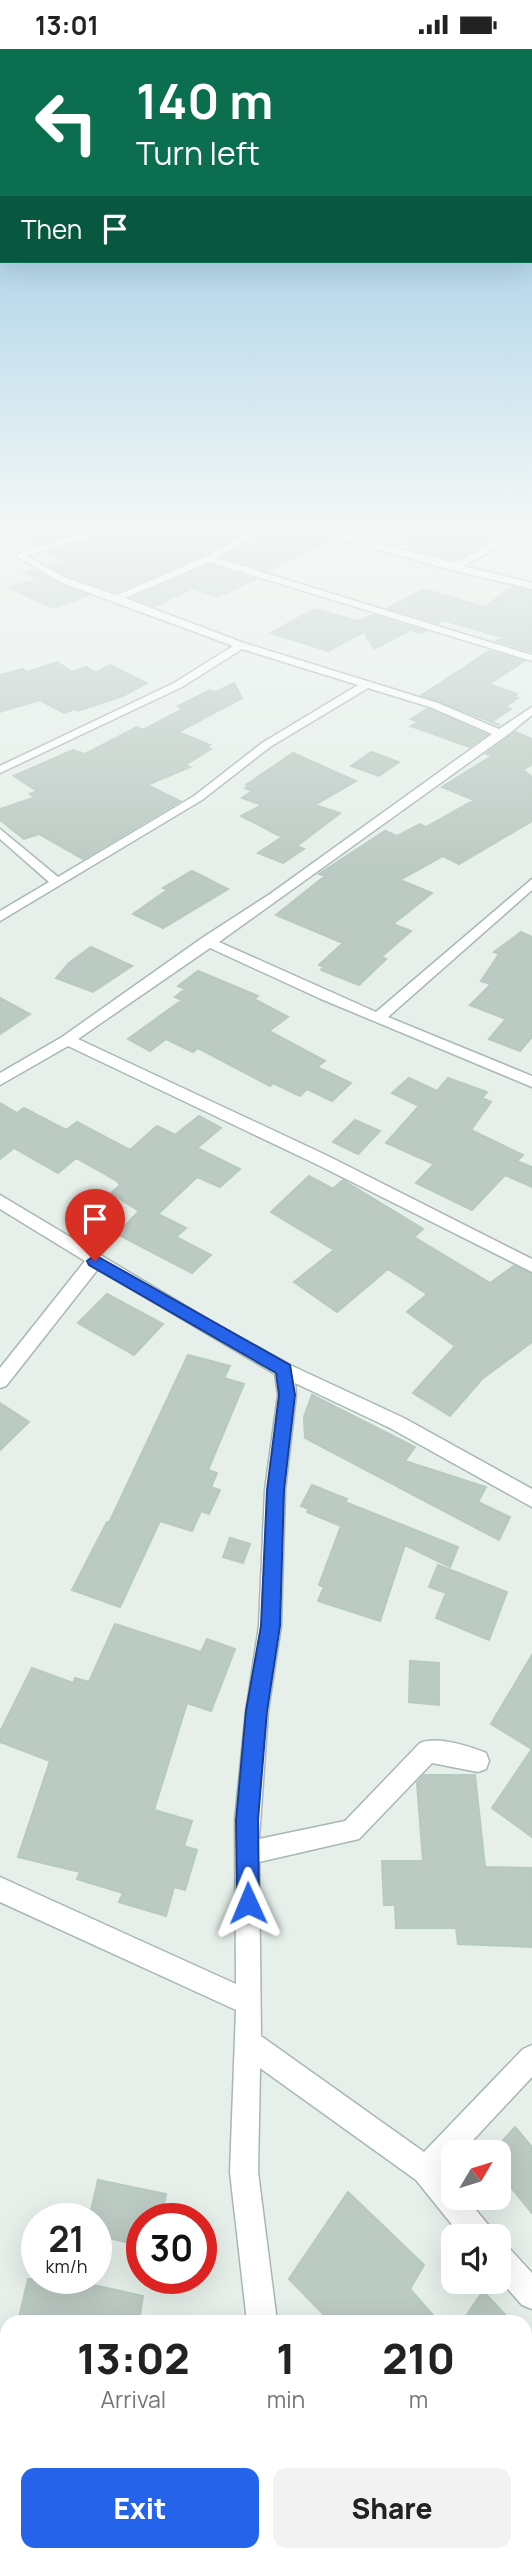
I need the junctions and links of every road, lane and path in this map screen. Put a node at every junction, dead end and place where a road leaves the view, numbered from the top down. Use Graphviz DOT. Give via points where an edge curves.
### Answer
graph roads {
  1 [pos="230,641"];
  2 [pos="477,641"];
  3 [pos="241,645"];
  4 [pos="532,658"];
  5 [pos="365,685"];
  6 [pos="532,711"];
  7 [pos="502,734"];
  8 [pos="0,770"];
  9 [pos="0,833"];
  10 [pos="58,883"];
  11 [pos="532,883"];
  12 [pos="0,918"];
  13 [pos="207,941"];
  14 [pos="380,1016"];
  15 [pos="67,1041"];
  16 [pos="0,1080"];
  17 [pos="532,1082"];
  18 [pos="0,1201"];
  19 [pos="95,1261"];
  20 [pos="532,1266"];
  21 [pos="284,1370"];
  22 [pos="0,1381"];
  23 [pos="532,1499"];
  24 [pos="478,1761"];
  25 [pos="247,1853"];
  26 [pos="0,1889"];
  27 [pos="249,2003"];
  28 [pos="248,2043"];
  29 [pos="532,2058"];
  30 [pos="426,2170"];
  31 [pos="470,2224"];
  32 [pos="511,2271"];
  33 [pos="532,2295"];
  34 [pos="261,2315"];
  1 -- 3 [label="street"];
  2 -- 4 [label="street"];
  3 -- 5 [label="street"];
  3 -- 8 [label="street" via="178,685"];
  5 -- 7 [label="street" via="434,705"];
  5 -- 10 [label="street" via="267,745 198,798"];
  6 -- 7 [label="street"];
  7 -- 13 [label="street"];
  9 -- 10 [label="street"];
  10 -- 12 [label="street"];
  11 -- 14 [label="street"];
  13 -- 14 [label="street"];
  13 -- 15 [label="street"];
  14 -- 17 [label="street"];
  15 -- 16 [label="street"];
  15 -- 20 [label="street" via="322,1160"];
  18 -- 19 [label="street"];
  19 -- 21 [label="street"];
  19 -- 22 [label="street"];
  21 -- 23 [label="street" via="397,1423"];
  21 -- 25 [label="street" via="287,1395 275,1490 271,1626 257,1711"];
  24 -- 25 [label="street" via="428,1751 351,1831"];
  25 -- 27 [label="street"];
  26 -- 27 [label="street"];
  27 -- 28 [label="street"];
  28 -- 30 [label="street"];
  28 -- 34 [label="street" via="244,2172"];
  29 -- 30 [label="street"];
  30 -- 31 [label="street"];
  32 -- 33 [label="street"];
}
